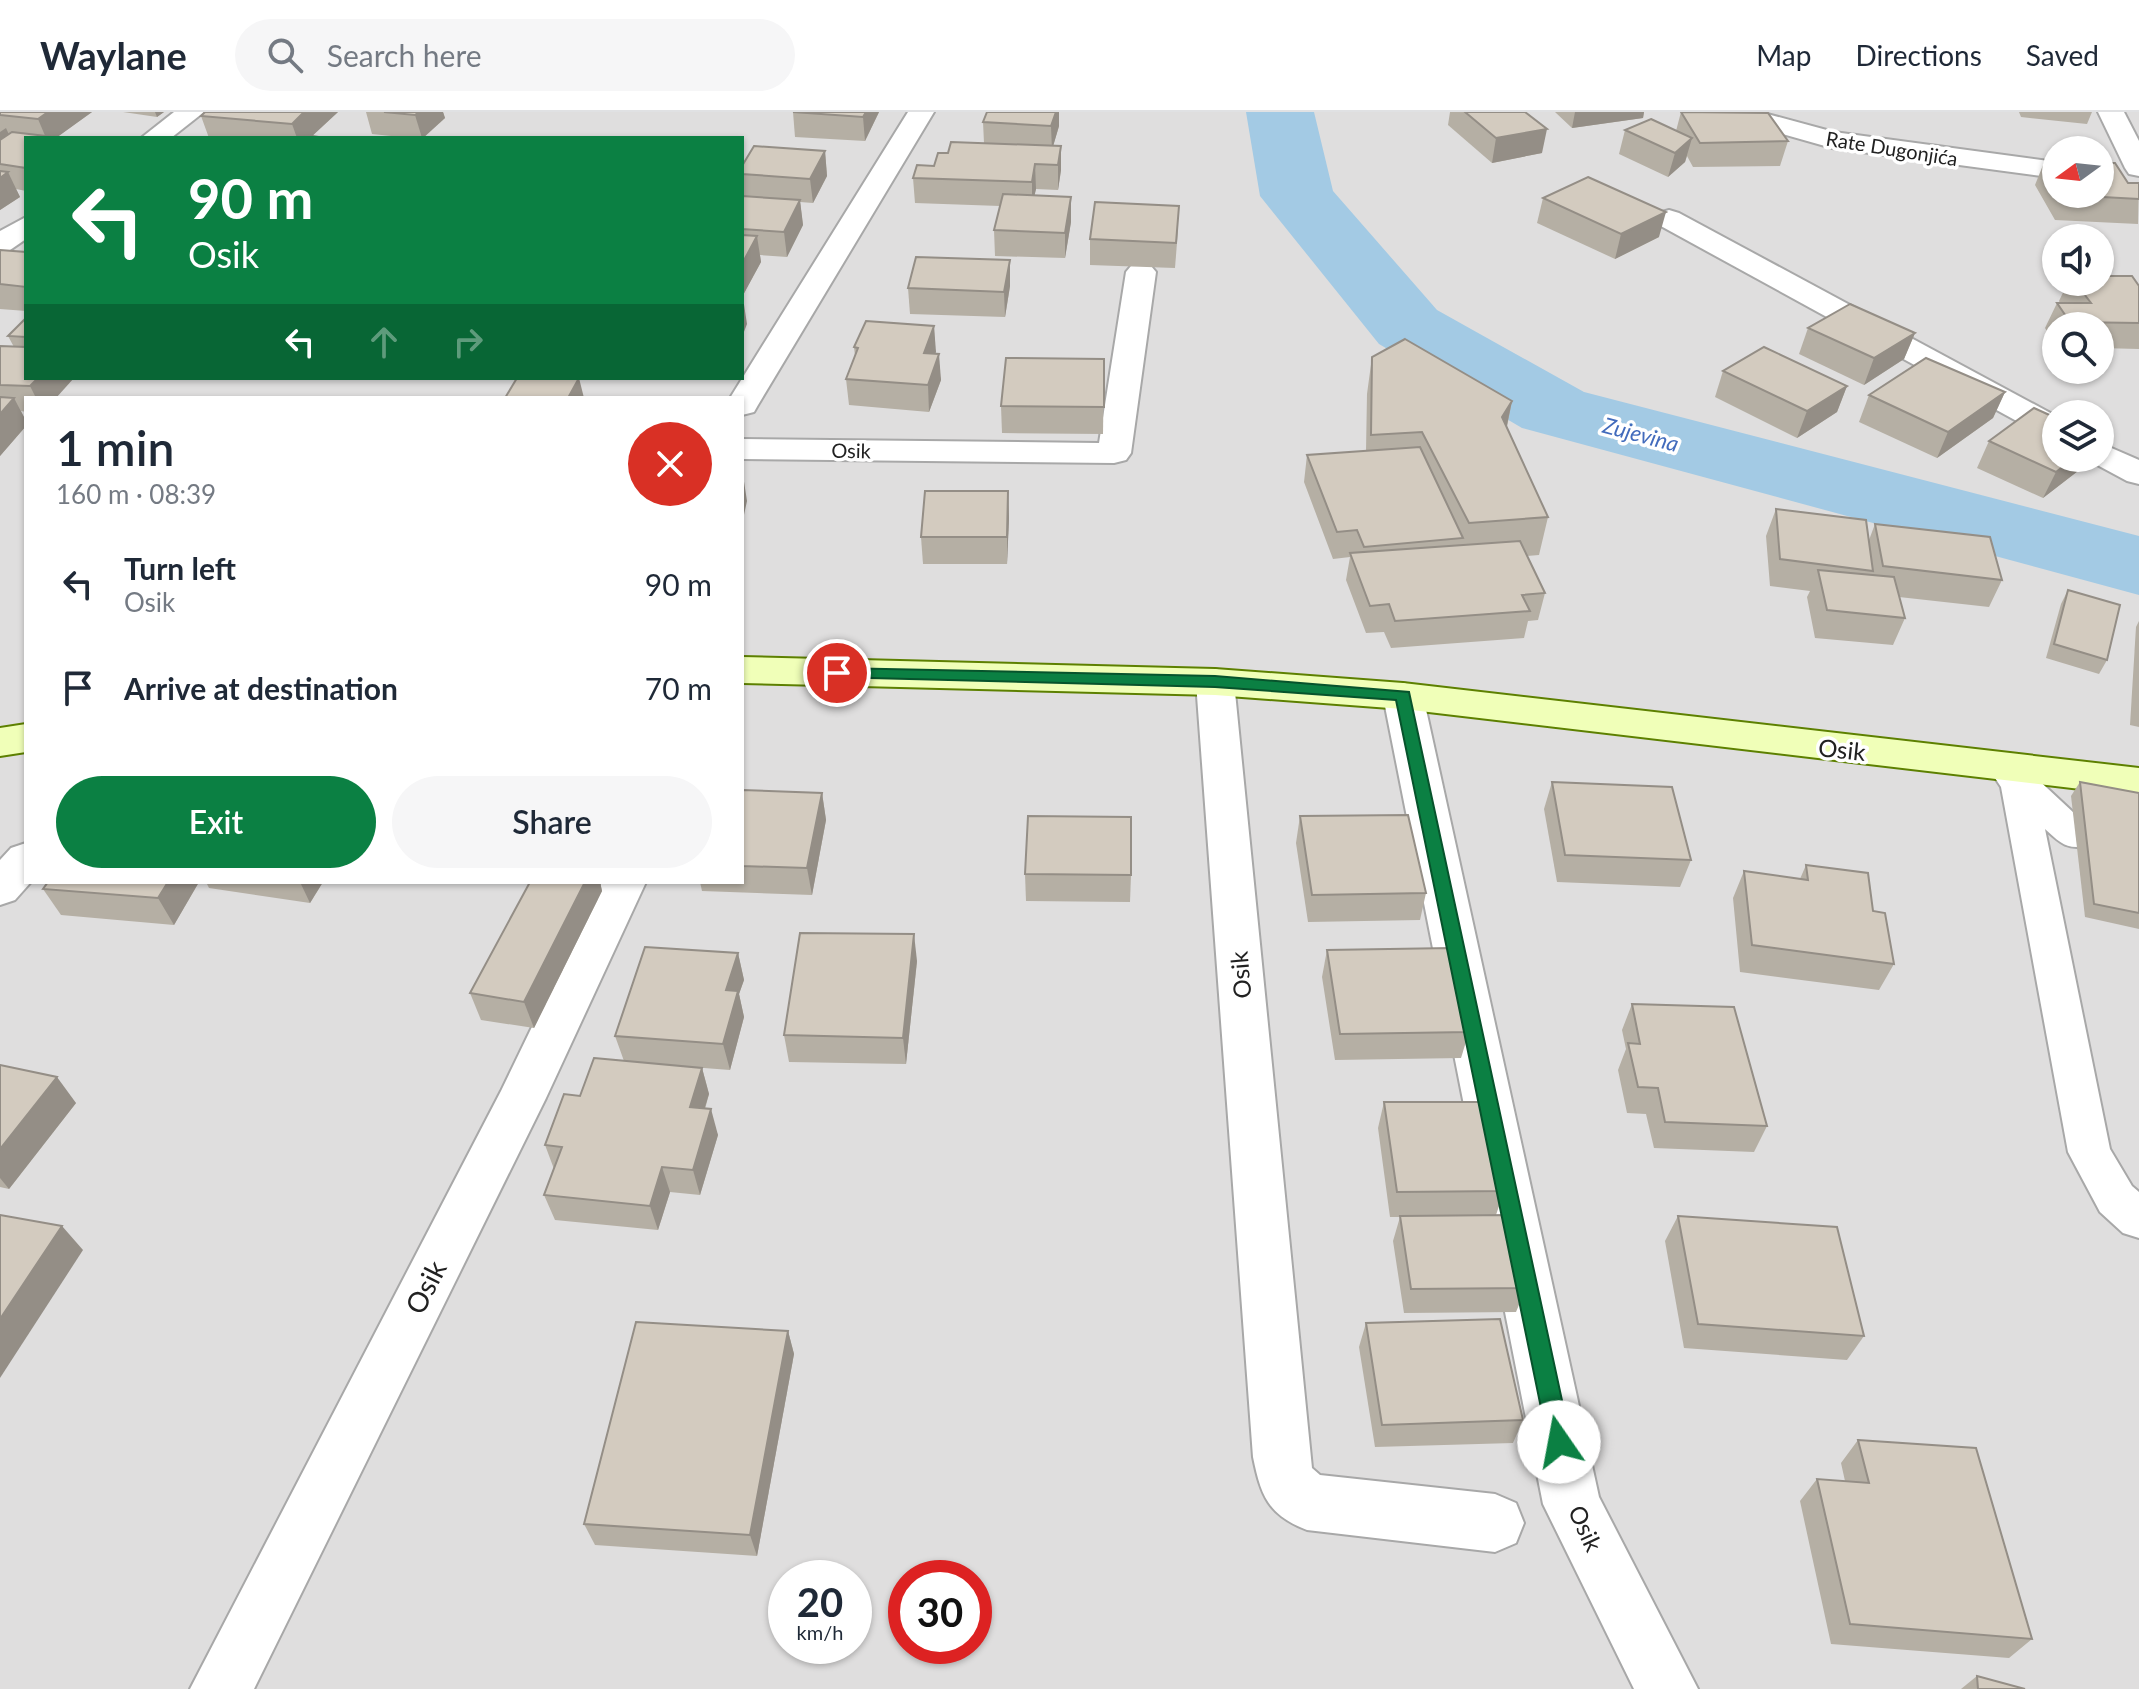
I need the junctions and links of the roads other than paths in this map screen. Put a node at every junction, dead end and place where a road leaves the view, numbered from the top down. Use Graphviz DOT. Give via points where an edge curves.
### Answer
graph roads {
  1 [pos="191,112"];
  2 [pos="921,112"];
  3 [pos="1731,112"];
  4 [pos="2111,112"];
  5 [pos="157,136"];
  6 [pos="2042,168"];
  7 [pos="2130,173"];
  8 [pos="1669,219"];
  9 [pos="24,227"];
  10 [pos="0,244"];
  11 [pos="1141,272"];
  12 [pos="744,402"];
  13 [pos="2042,421"];
  14 [pos="744,449"];
  15 [pos="2114,461"];
  16 [pos="2139,474"];
  17 [pos="744,670"];
  18 [pos="1215,682"];
  19 [pos="1403,696"];
  20 [pos="24,738"];
  21 [pos="0,742"];
  22 [pos="1963,761"];
  23 [pos="2018,782"];
  24 [pos="2139,782"];
  25 [pos="2076,836"];
  26 [pos="24,861"];
  27 [pos="623,884"];
  28 [pos="0,889"];
  29 [pos="2139,1219"];
  30 [pos="1495,1523"];
  31 [pos="221,1689"];
  32 [pos="1667,1689"];
  1 -- 5 [label="street"];
  2 -- 12 [label="street"];
  3 -- 6 [label="street, Rate Dugonjića" via="1832,140"];
  4 -- 7 [label="street"];
  8 -- 13 [label="street"];
  9 -- 10 [label="street"];
  11 -- 14 [label="street, Osik" via="1114,453"];
  15 -- 16 [label="street"];
  17 -- 18 [label="main road, Osik"];
  18 -- 19 [label="main road, Osik"];
  18 -- 30 [label="street, Osik" via="1287,1483 1307,1502"];
  19 -- 22 [label="main road, Osik"];
  19 -- 32 [label="street, Osik" via="1572,1504"];
  20 -- 21 [label="main road"];
  22 -- 23 [label="lane" via="2004,769"];
  22 -- 24 [label="main road, Osik"];
  23 -- 25 [label="lane"];
  23 -- 29 [label="lane" via="2089,1152 2116,1199"];
  26 -- 28 [label="street"];
  27 -- 31 [label="street, Osik" via="515,1112"];
}
